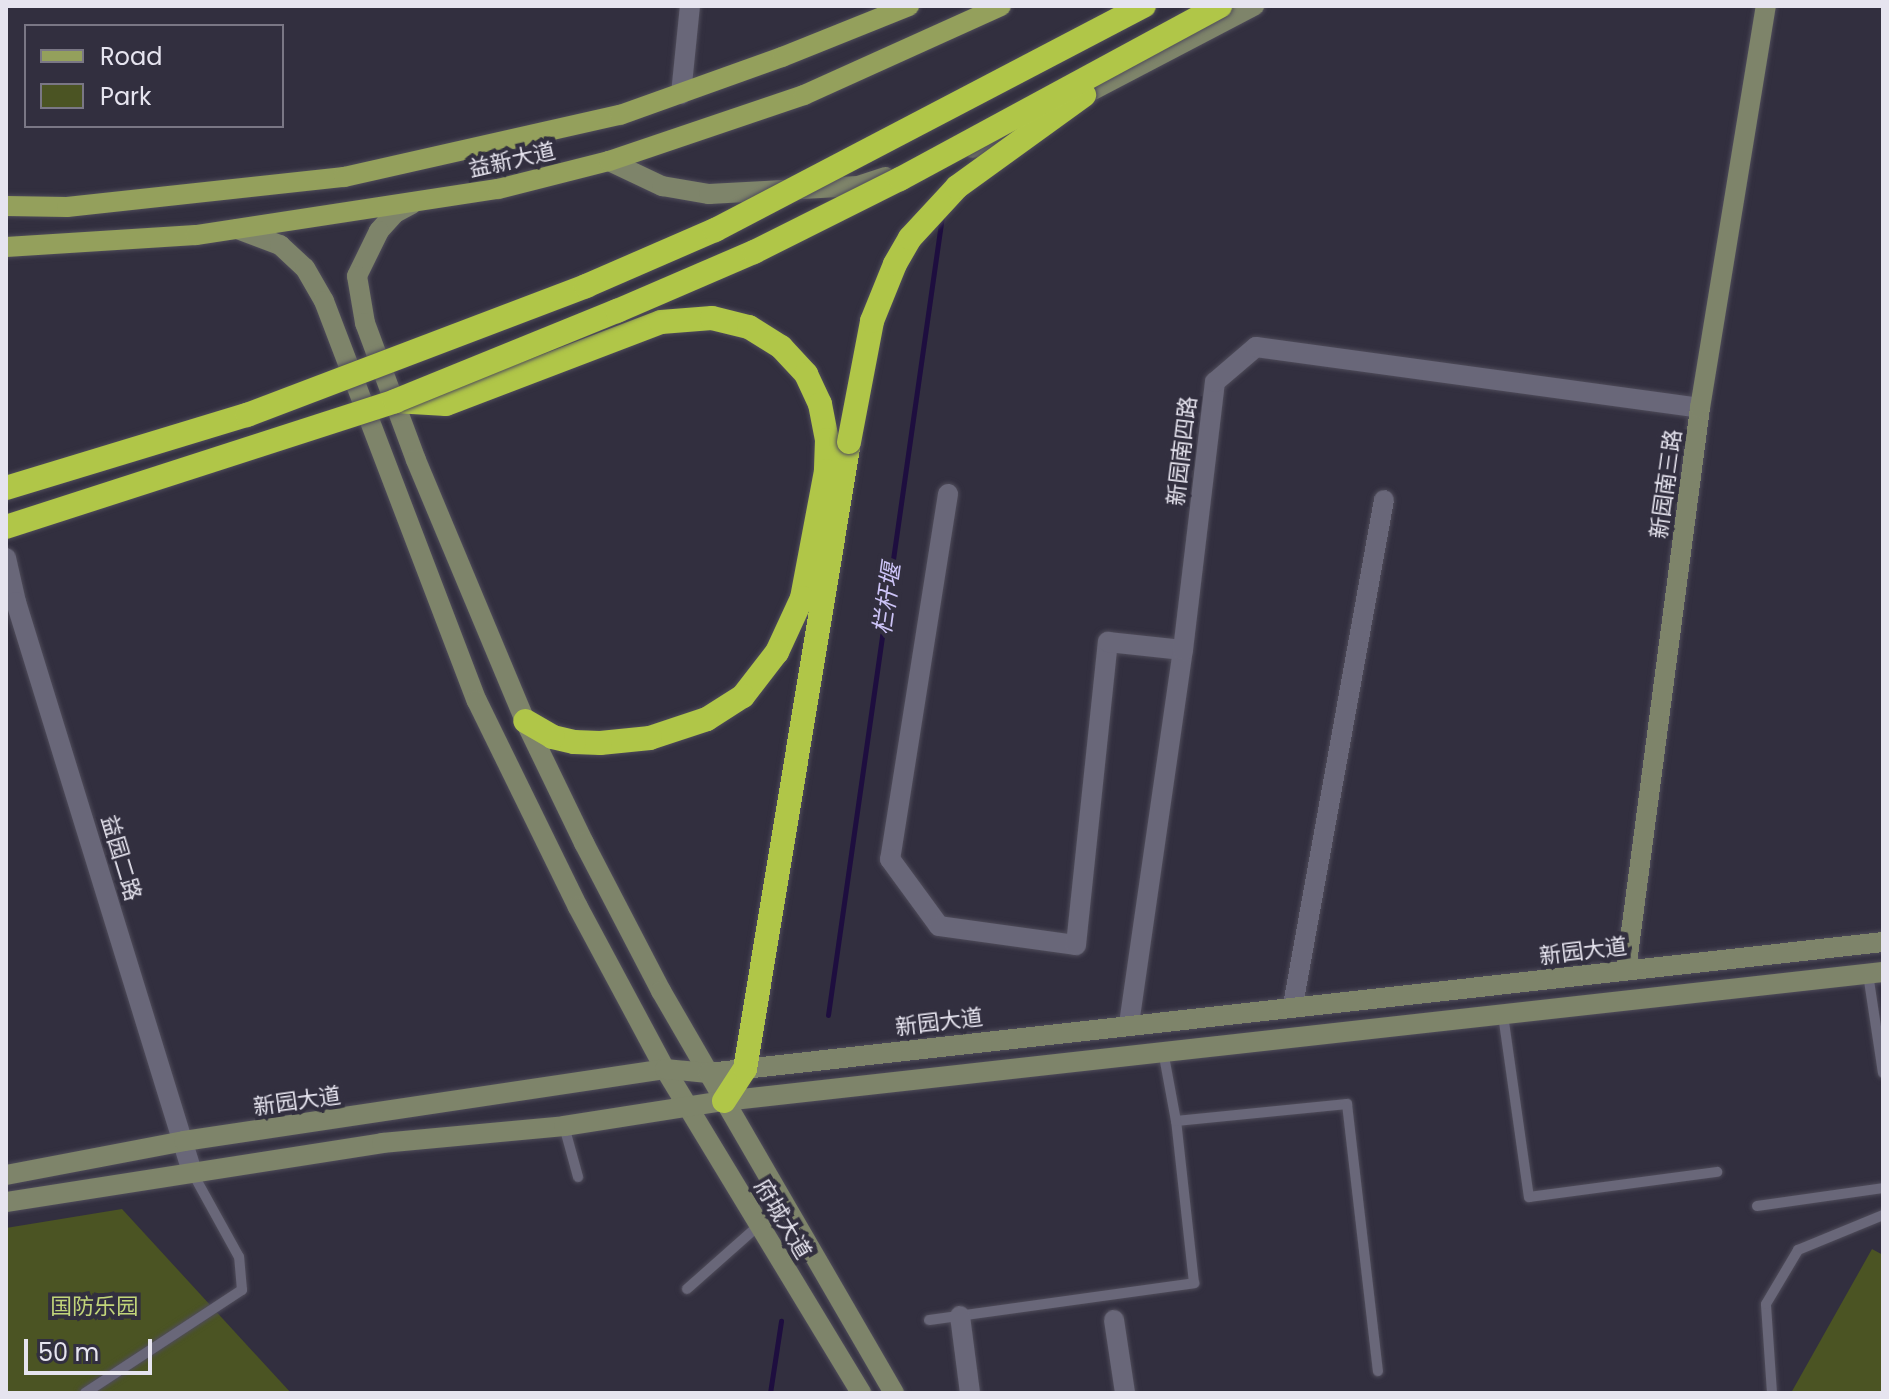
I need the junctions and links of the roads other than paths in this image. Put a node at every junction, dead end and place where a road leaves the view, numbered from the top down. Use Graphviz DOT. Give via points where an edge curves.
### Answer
graph roads {
  1 [pos="690,6"];
  2 [pos="909,6"];
  3 [pos="1001,6"];
  4 [pos="1144,6"];
  5 [pos="1220,6"];
  6 [pos="1254,6"];
  7 [pos="1766,6"];
  8 [pos="1173,33"];
  9 [pos="681,94"];
  10 [pos="609,161"];
  11 [pos="412,204"];
  12 [pos="6,206"];
  13 [pos="237,229"];
  14 [pos="6,247"];
  15 [pos="395,401"];
  16 [pos="1700,408"];
  17 [pos="838,441"];
  18 [pos="6,488"];
  19 [pos="948,494"];
  20 [pos="1384,500"];
  21 [pos="6,527"];
  22 [pos="6,558"];
  23 [pos="11,603"];
  24 [pos="1183,650"];
  25 [pos="525,721"];
  26 [pos="1883,942"];
  27 [pos="1626,970"];
  28 [pos="1876,973"];
  29 [pos="1293,1005"];
  30 [pos="1503,1015"];
  31 [pos="1129,1024"];
  32 [pos="1163,1049"];
  33 [pos="665,1069"];
  34 [pos="745,1069"];
  35 [pos="708,1073"];
  36 [pos="1883,1073"];
  37 [pos="724,1101"];
  38 [pos="688,1106"];
  39 [pos="1176,1121"];
  40 [pos="564,1126"];
  41 [pos="184,1141"];
  42 [pos="192,1172"];
  43 [pos="1717,1172"];
  44 [pos="6,1175"];
  45 [pos="578,1177"];
  46 [pos="1883,1188"];
  47 [pos="6,1202"];
  48 [pos="1757,1206"];
  49 [pos="1883,1215"];
  50 [pos="759,1225"];
  51 [pos="687,1289"];
  52 [pos="960,1316"];
  53 [pos="929,1320"];
  54 [pos="1114,1320"];
  55 [pos="1378,1371"];
  56 [pos="85,1393"];
  57 [pos="861,1393"];
  58 [pos="894,1393"];
  59 [pos="970,1393"];
  60 [pos="1125,1393"];
  61 [pos="1772,1393"];
  1 -- 9 [label="street"];
  2 -- 9 [label="main road, 益新大道"];
  3 -- 10 [label="main road, 益新大道" via="804,95"];
  4 -- 18 [label="highway, bridge" via="715,230 586,286 247,415"];
  5 -- 8 [label="highway, bridge"];
  6 -- 10 [label="street" via="999,140 858,186 709,194 662,186"];
  7 -- 16 [label="street, 新园南三路"];
  8 -- 15 [label="highway, bridge" via="754,252"];
  8 -- 17 [label="highway, bridge" via="970,176 919,227 895,264 872,321"];
  9 -- 12 [label="main road, 益新大道" via="620,115 344,177 67,207"];
  10 -- 11 [label="main road, 益新大道"];
  11 -- 13 [label="main road, 益新大道"];
  11 -- 25 [label="street, 府城大道" via="387,222 363,257 357,276 365,323"];
  13 -- 14 [label="main road, 益新大道"];
  13 -- 33 [label="street, 府城大道" via="280,245 305,268 324,301 477,701"];
  15 -- 17 [label="highway" via="446,404 661,322 712,318 749,327 796,361"];
  15 -- 21 [label="highway, bridge"];
  16 -- 24 [label="street, 新园南四路" via="1256,347 1215,382"];
  16 -- 27 [label="street, 新园南三路"];
  17 -- 25 [label="highway" via="826,471 802,598 777,652 743,696 707,719 650,738 574,742"];
  17 -- 34 [label="highway"];
  19 -- 24 [label="street" via="890,859 939,926 1076,945 1108,642"];
  20 -- 29 [label="street"];
  22 -- 23 [label="street, 益园二路"];
  23 -- 41 [label="street, 益园二路"];
  24 -- 31 [label="street, 新园南四路"];
  25 -- 35 [label="street, 府城大道"];
  26 -- 27 [label="street, 新园大道"];
  27 -- 29 [label="street, 新园大道"];
  28 -- 30 [label="street"];
  28 -- 36 [label="lane"];
  29 -- 31 [label="street, 新园大道"];
  30 -- 32 [label="street"];
  30 -- 43 [label="lane" via="1529,1197"];
  31 -- 34 [label="street, 新园大道"];
  32 -- 37 [label="street"];
  32 -- 39 [label="lane"];
  33 -- 35 [label="street, 新园大道"];
  33 -- 38 [label="street, 府城大道"];
  33 -- 41 [label="street, 新园大道"];
  34 -- 35 [label="street, 新园大道"];
  34 -- 37 [label="highway"];
  35 -- 37 [label="street, 府城大道"];
  37 -- 38 [label="street"];
  37 -- 58 [label="street, 府城大道"];
  38 -- 40 [label="street"];
  38 -- 50 [label="street, 府城大道"];
  39 -- 52 [label="lane" via="1194,1283"];
  39 -- 55 [label="lane" via="1347,1104"];
  40 -- 42 [label="street" via="382,1143"];
  40 -- 45 [label="lane"];
  41 -- 42 [label="street, 益园二路"];
  41 -- 44 [label="street, 新园大道"];
  42 -- 47 [label="street"];
  42 -- 56 [label="lane" via="239,1257 242,1290"];
  46 -- 48 [label="lane"];
  49 -- 61 [label="lane" via="1798,1250 1766,1304"];
  50 -- 51 [label="lane"];
  50 -- 57 [label="street, 府城大道"];
  52 -- 53 [label="lane"];
  52 -- 59 [label="street"];
  54 -- 60 [label="street"];
}
